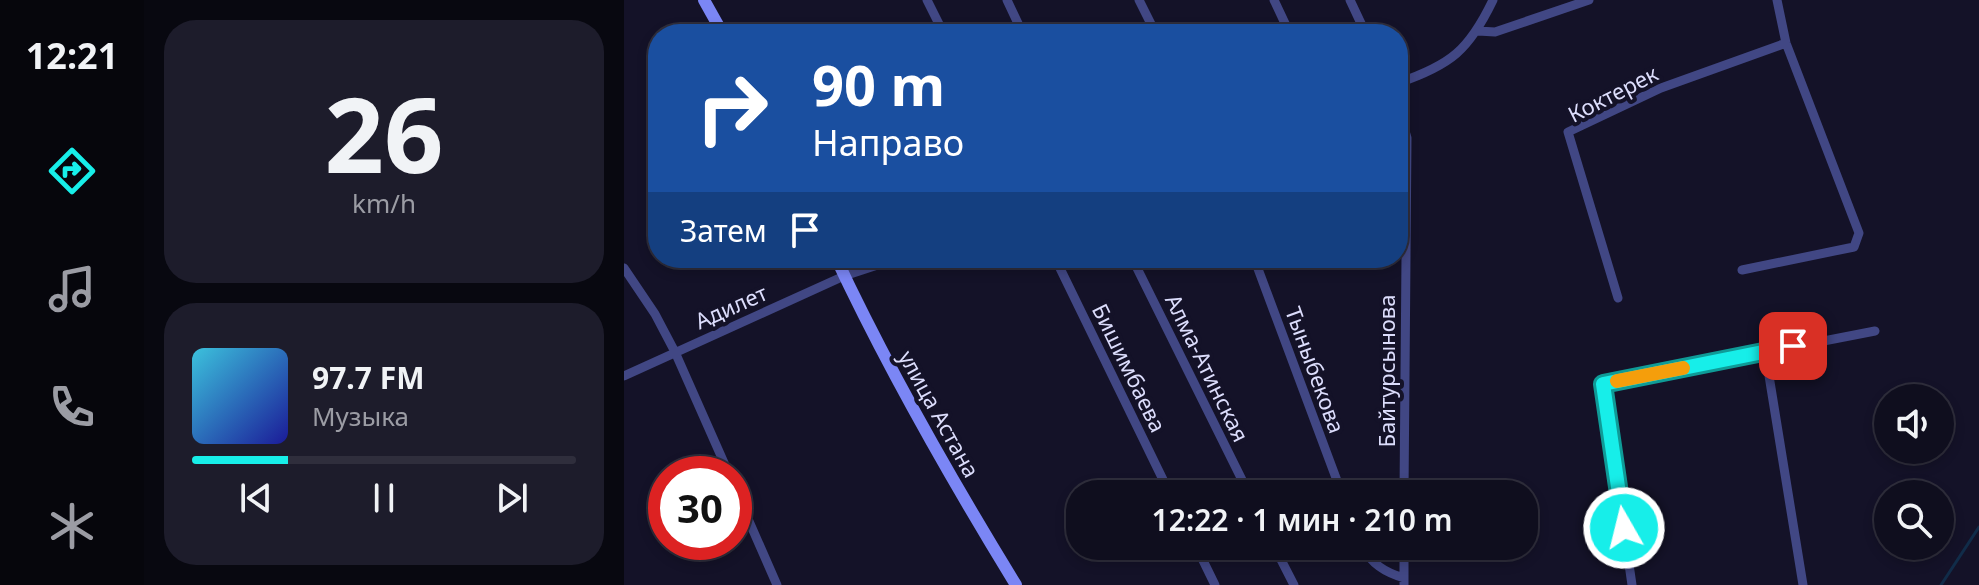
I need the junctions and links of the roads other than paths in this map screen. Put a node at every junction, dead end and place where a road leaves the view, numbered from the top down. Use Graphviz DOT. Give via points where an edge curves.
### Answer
graph roads {
  1 [pos="704,0"];
  2 [pos="927,0"];
  3 [pos="1007,0"];
  4 [pos="1139,0"];
  5 [pos="1274,0"];
  6 [pos="1350,0"];
  7 [pos="1493,0"];
  8 [pos="1589,0"];
  9 [pos="1777,0"];
  10 [pos="717,24"];
  11 [pos="939,24"];
  12 [pos="1018,24"];
  13 [pos="1151,24"];
  14 [pos="1285,24"];
  15 [pos="1361,24"];
  16 [pos="1478,31"];
  17 [pos="1786,43"];
  18 [pos="1408,80"];
  19 [pos="624,268"];
  20 [pos="840,268"];
  21 [pos="868,268"];
  22 [pos="1060,268"];
  23 [pos="1137,268"];
  24 [pos="1258,268"];
  25 [pos="1406,268"];
  26 [pos="1742,270"];
  27 [pos="844,276"];
  28 [pos="1618,298"];
  29 [pos="1875,331"];
  30 [pos="1765,351"];
  31 [pos="675,352"];
  32 [pos="624,376"];
  33 [pos="721,456"];
  34 [pos="1163,480"];
  35 [pos="1242,480"];
  36 [pos="1337,480"];
  37 [pos="1404,480"];
  38 [pos="752,528"];
  39 [pos="1203,560"];
  40 [pos="1281,560"];
  41 [pos="1369,560"];
  42 [pos="1404,560"];
  43 [pos="1404,581"];
  44 [pos="777,585"];
  45 [pos="1016,585"];
  46 [pos="1215,585"];
  47 [pos="1294,585"];
  48 [pos="1632,585"];
  49 [pos="1803,585"];
  1 -- 10 [label="main road"];
  2 -- 11 [label="street"];
  3 -- 12 [label="street"];
  4 -- 13 [label="street"];
  5 -- 14 [label="street"];
  6 -- 15 [label="street"];
  7 -- 16 [label="street"];
  8 -- 16 [label="street" via="1495,32"];
  9 -- 17 [label="street"];
  16 -- 18 [label="street" via="1444,63"];
  17 -- 26 [label="street" via="1859,233 1854,247"];
  17 -- 28 [label="street, Коктерек" via="1661,88 1568,132"];
  19 -- 31 [label="street"];
  20 -- 27 [label="main road, улица Астана"];
  21 -- 27 [label="street, Адилет"];
  22 -- 34 [label="street, Бишимбаева"];
  23 -- 35 [label="street, Алма-Атинская"];
  24 -- 36 [label="street, Тыныбекова"];
  25 -- 37 [label="street, Байтурсынова"];
  27 -- 31 [label="street, Адилет"];
  27 -- 45 [label="main road, улица Астана" via="906,396"];
  29 -- 30 [label="street"];
  30 -- 48 [label="street" via="1603,384"];
  30 -- 49 [label="street"];
  31 -- 32 [label="street, Адилет"];
  31 -- 33 [label="street"];
  38 -- 44 [label="street"];
  39 -- 46 [label="street"];
  40 -- 47 [label="street"];
  41 -- 43 [label="street"];
  42 -- 43 [label="street"];
}
